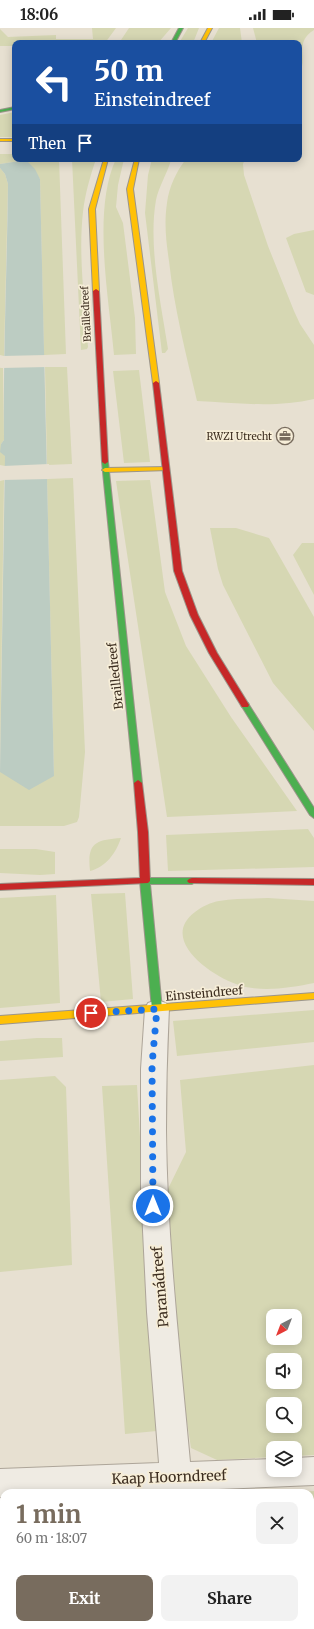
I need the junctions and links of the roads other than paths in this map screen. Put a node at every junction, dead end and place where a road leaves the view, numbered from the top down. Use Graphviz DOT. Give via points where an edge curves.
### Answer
graph roads {
  1 [pos="181,28"];
  2 [pos="210,28"];
  3 [pos="175,40"];
  4 [pos="204,40"];
  5 [pos="12,109"];
  6 [pos="0,111"];
  7 [pos="0,140"];
  8 [pos="12,140"];
  9 [pos="105,162"];
  10 [pos="136,162"];
  11 [pos="167,469"];
  12 [pos="105,470"];
  13 [pos="314,815"];
  14 [pos="145,881"];
  15 [pos="314,882"];
  16 [pos="0,887"];
  17 [pos="314,996"];
  18 [pos="157,1009"];
  19 [pos="0,1020"];
  20 [pos="314,1471"];
  21 [pos="0,1483"];
  22 [pos="177,1485"];
  1 -- 3 [label="main road"];
  2 -- 4 [label="main road"];
  5 -- 6 [label="main road"];
  7 -- 8 [label="main road"];
  9 -- 12 [label="main road, Brailledreef" via="92,209"];
  10 -- 11 [label="main road" via="130,189"];
  11 -- 12 [label="main road"];
  11 -- 13 [label="main road" via="178,571 194,615 212,653"];
  12 -- 14 [label="main road, Brailledreef" via="143,832"];
  14 -- 15 [label="main road"];
  14 -- 16 [label="main road"];
  14 -- 18 [label="main road, Brailledreef"];
  17 -- 18 [label="main road, Einsteindreef"];
  18 -- 19 [label="main road, Einsteindreef"];
  18 -- 22 [label="street, Paranádreef" via="152,1065 153,1206"];
  20 -- 22 [label="street, Kaap Hoorndreef"];
  21 -- 22 [label="street, Kaap Hoorndreef"];
}
